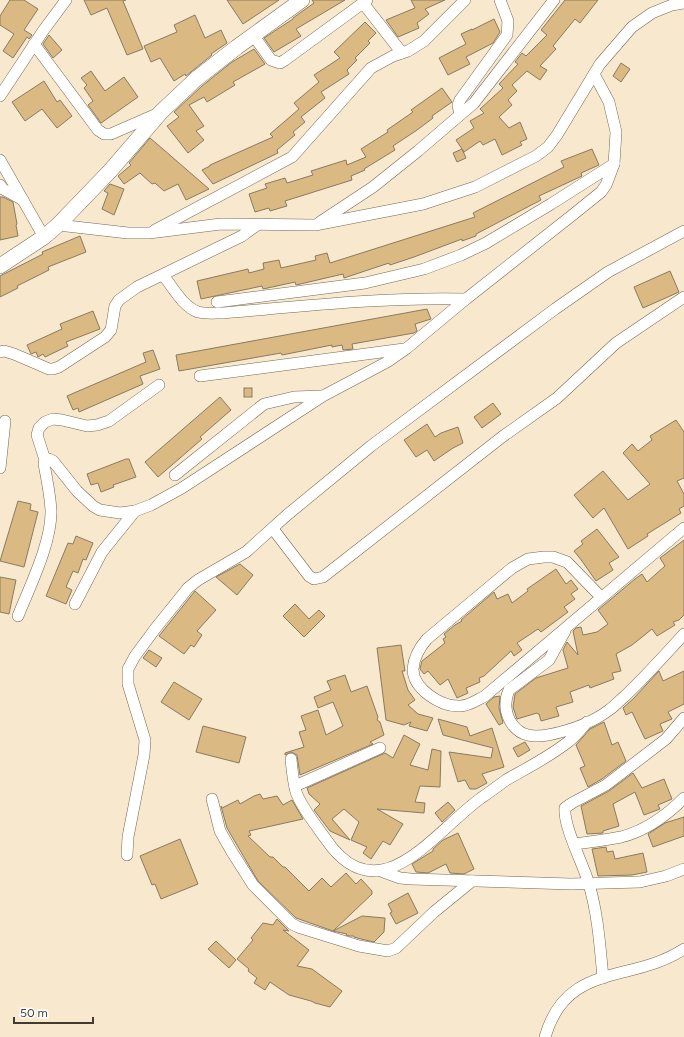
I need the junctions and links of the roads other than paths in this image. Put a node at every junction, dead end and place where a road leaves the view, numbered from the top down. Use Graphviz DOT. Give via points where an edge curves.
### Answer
graph roads {
  1 [pos="66,0"];
  2 [pos="302,0"];
  3 [pos="464,0"];
  4 [pos="500,0"];
  5 [pos="554,0"];
  6 [pos="365,1"];
  7 [pos="684,3"];
  8 [pos="253,35"];
  9 [pos="34,44"];
  10 [pos="402,53"];
  11 [pos="594,74"];
  12 [pos="0,96"];
  13 [pos="161,112"];
  14 [pos="460,115"];
  15 [pos="0,160"];
  16 [pos="614,164"];
  17 [pos="0,185"];
  18 [pos="23,200"];
  19 [pos="58,225"];
  20 [pos="257,225"];
  21 [pos="315,225"];
  22 [pos="684,231"];
  23 [pos="149,233"];
  24 [pos="44,237"];
  25 [pos="19,254"];
  26 [pos="0,255"];
  27 [pos="0,266"];
  28 [pos="163,275"];
  29 [pos="684,297"];
  30 [pos="466,298"];
  31 [pos="217,302"];
  32 [pos="407,348"];
  33 [pos="0,352"];
  34 [pos="200,376"];
  35 [pos="159,385"];
  36 [pos="323,396"];
  37 [pos="5,421"];
  38 [pos="45,460"];
  39 [pos="0,468"];
  40 [pos="175,474"];
  41 [pos="135,511"];
  42 [pos="684,528"];
  43 [pos="273,529"];
  44 [pos="601,597"];
  45 [pos="75,604"];
  46 [pos="18,616"];
  47 [pos="566,626"];
  48 [pos="684,634"];
  49 [pos="684,718"];
  50 [pos="586,722"];
  51 [pos="380,748"];
  52 [pos="291,759"];
  53 [pos="295,786"];
  54 [pos="684,798"];
  55 [pos="212,799"];
  56 [pos="574,844"];
  57 [pos="127,855"];
  58 [pos="684,869"];
  59 [pos="381,871"];
  60 [pos="472,881"];
  61 [pos="589,884"];
  62 [pos="684,949"];
  63 [pos="603,978"];
  64 [pos="545,1037"];
  1 -- 9 [label="street"];
  2 -- 8 [label="street"];
  3 -- 10 [label="street" via="424,41"];
  4 -- 14 [label="street" via="508,21 507,35 460,100"];
  5 -- 14 [label="street" via="474,102"];
  6 -- 8 [label="street" via="280,63 271,60"];
  6 -- 10 [label="street"];
  7 -- 11 [label="street" via="652,13 632,27"];
  8 -- 13 [label="street" via="196,79"];
  9 -- 12 [label="street"];
  9 -- 13 [label="street" via="98,130 104,134 111,134"];
  10 -- 23 [label="street" via="371,68 292,157"];
  11 -- 16 [label="street" via="609,102 612,114 616,132"];
  11 -- 21 [label="street" via="557,135 548,147 536,156 475,187 423,204"];
  13 -- 19 [label="street"];
  14 -- 21 [label="street" via="373,187"];
  15 -- 18 [label="street"];
  16 -- 30 [label="street" via="601,192"];
  16 -- 31 [label="street" via="486,243 424,269 364,283"];
  17 -- 18 [label="street"];
  18 -- 24 [label="street"];
  19 -- 23 [label="street"];
  19 -- 24 [label="street"];
  20 -- 21 [label="street"];
  20 -- 23 [label="street" via="221,224"];
  20 -- 28 [label="street" via="242,236"];
  22 -- 43 [label="street" via="608,272 555,309 371,446"];
  24 -- 25 [label="street"];
  25 -- 26 [label="street"];
  25 -- 27 [label="street"];
  28 -- 30 [label="street" via="186,304 204,313 344,302"];
  28 -- 33 [label="street" via="137,287 123,297 116,306 111,330 105,337 59,367 49,369 14,354"];
  29 -- 43 [label="street" via="616,343 557,398 502,437 323,577 314,579 309,576"];
  30 -- 32 [label="street"];
  32 -- 34 [label="street"];
  32 -- 36 [label="street" via="387,362"];
  35 -- 38 [label="street" via="103,424 87,426 56,419 45,422 37,435"];
  36 -- 40 [label="street" via="294,397 264,404"];
  36 -- 41 [label="street" via="182,488"];
  37 -- 39 [label="street"];
  38 -- 41 [label="street" via="53,461 88,502 100,510 120,513"];
  38 -- 46 [label="street" via="51,511 49,528 43,555"];
  41 -- 45 [label="street" via="102,552"];
  42 -- 44 [label="street"];
  43 -- 57 [label="street" via="246,552 188,588 143,645 128,669 128,684 145,740"];
  44 -- 47 [label="street"];
  44 -- 47 [label="street" via="568,562 553,557 528,559 512,568 427,639 419,649 414,663 414,673 422,688 435,699 453,705 469,704 485,696"];
  47 -- 50 [label="street" via="549,660 509,690 506,711 516,728 532,736 559,733"];
  48 -- 50 [label="street" via="645,677 609,710"];
  49 -- 56 [label="street" via="666,739 612,781 567,807 565,812"];
  50 -- 59 [label="street" via="569,742 504,781 400,864"];
  51 -- 53 [label="street"];
  52 -- 53 [label="street"];
  53 -- 59 [label="street" via="302,804 329,844 342,858 360,868"];
  54 -- 56 [label="street" via="645,828 622,836"];
  55 -- 60 [label="street" via="220,831 240,865 265,898 298,928 359,946 388,951 396,948"];
  56 -- 61 [label="street"];
  58 -- 61 [label="street" via="640,882"];
  59 -- 60 [label="street" via="400,878"];
  60 -- 61 [label="street"];
  61 -- 63 [label="street" via="597,922"];
  62 -- 63 [label="street" via="650,965"];
  63 -- 64 [label="street" via="585,983 568,995 552,1017"];
}
